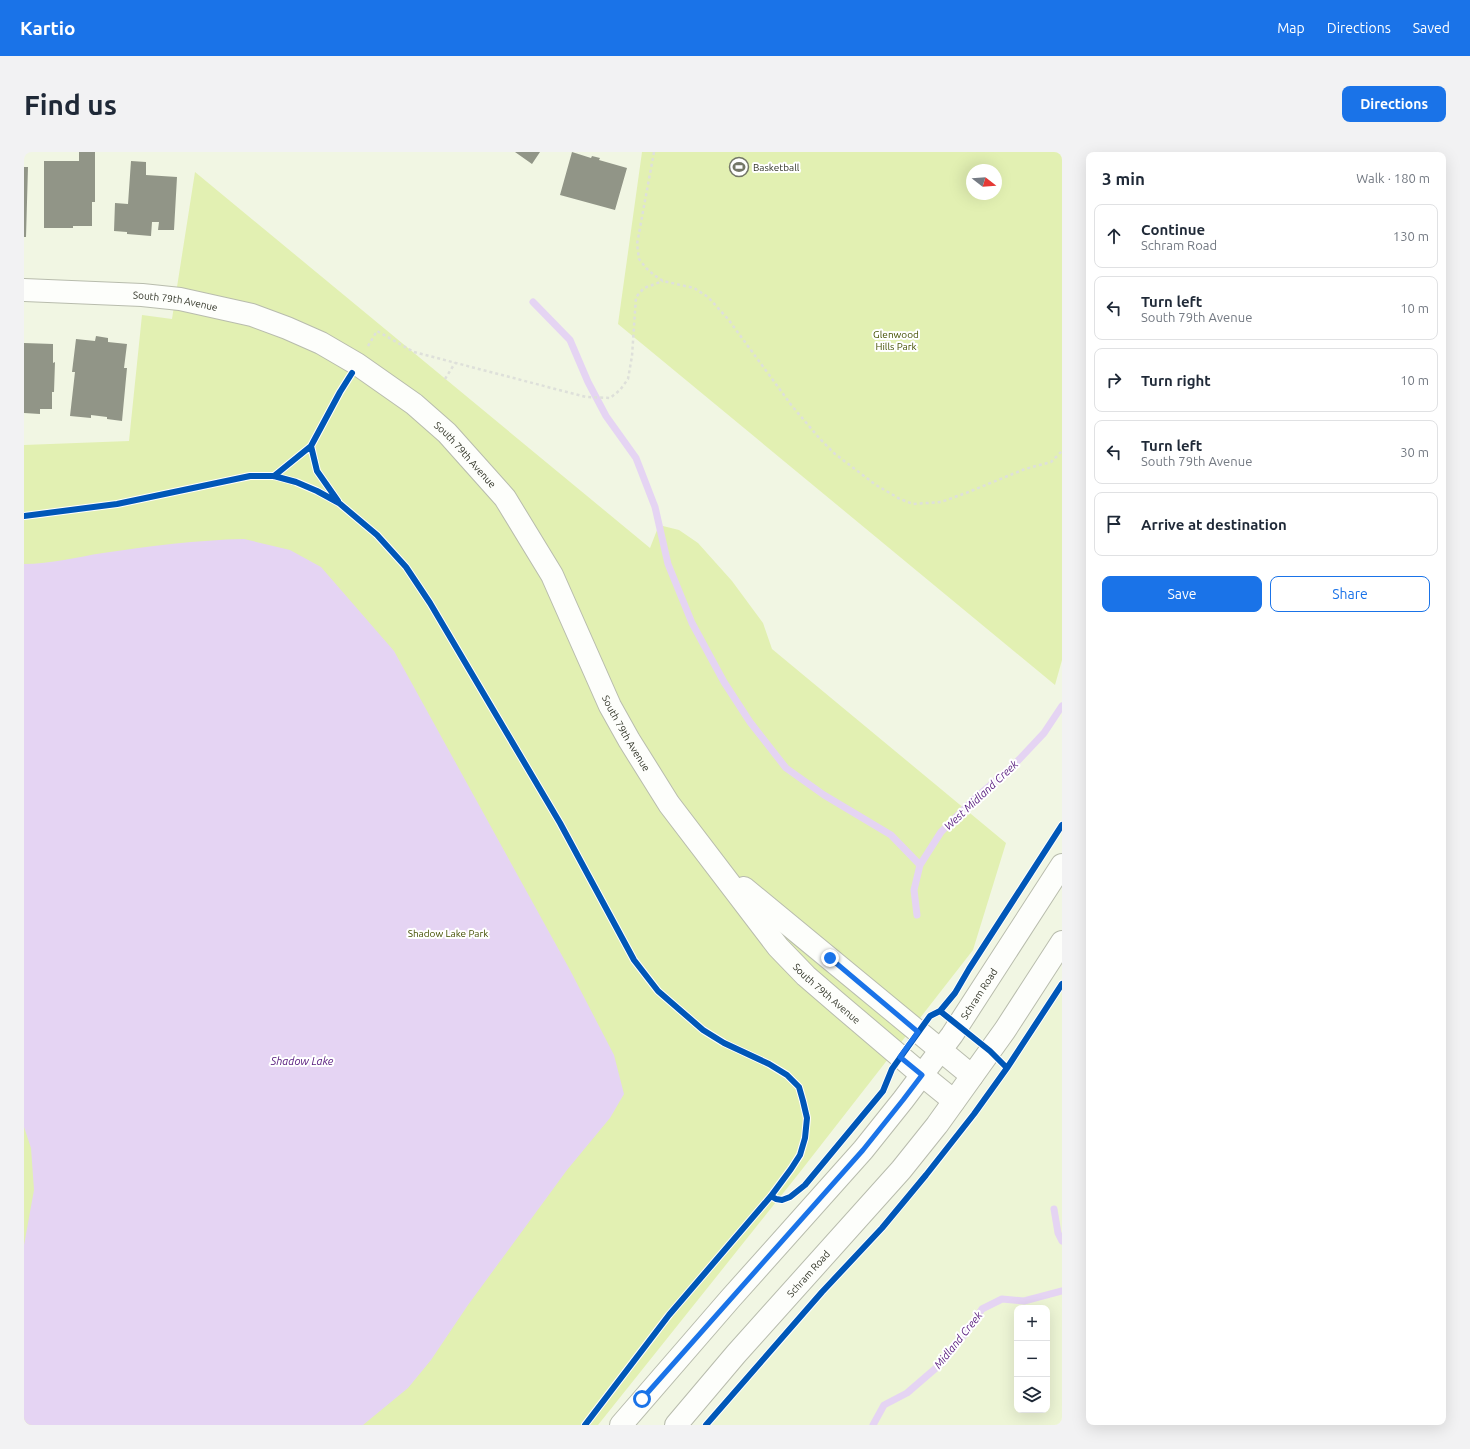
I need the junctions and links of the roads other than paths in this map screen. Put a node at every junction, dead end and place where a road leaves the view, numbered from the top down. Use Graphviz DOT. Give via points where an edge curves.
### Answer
graph roads {
  1 [pos="24,290"];
  2 [pos="1062,865"];
  3 [pos="719,867"];
  4 [pos="1062,942"];
  5 [pos="940,1051"];
  6 [pos="922,1075"];
  7 [pos="972,1076"];
  8 [pos="954,1101"];
  9 [pos="621,1425"];
  10 [pos="676,1425"];
  1 -- 3 [label="street, South 79th Avenue" via="180,299 252,315 322,343 414,404 447,432 505,498 552,574 610,706 629,740 669,804"];
  2 -- 5 [label="street, Schram Road"];
  3 -- 5 [label="street, South 79th Avenue"];
  3 -- 6 [label="street, South 79th Avenue" via="778,947 806,976"];
  4 -- 7 [label="street, Schram Road"];
  5 -- 6 [label="street, Schram Road"];
  5 -- 7 [label="street, South 79th Avenue"];
  6 -- 8 [label="street, South 79th Avenue"];
  6 -- 9 [label="street, Schram Road" via="863,1150 730,1298"];
  7 -- 8 [label="street, Schram Road"];
  8 -- 10 [label="street, Schram Road" via="901,1170"];
}
